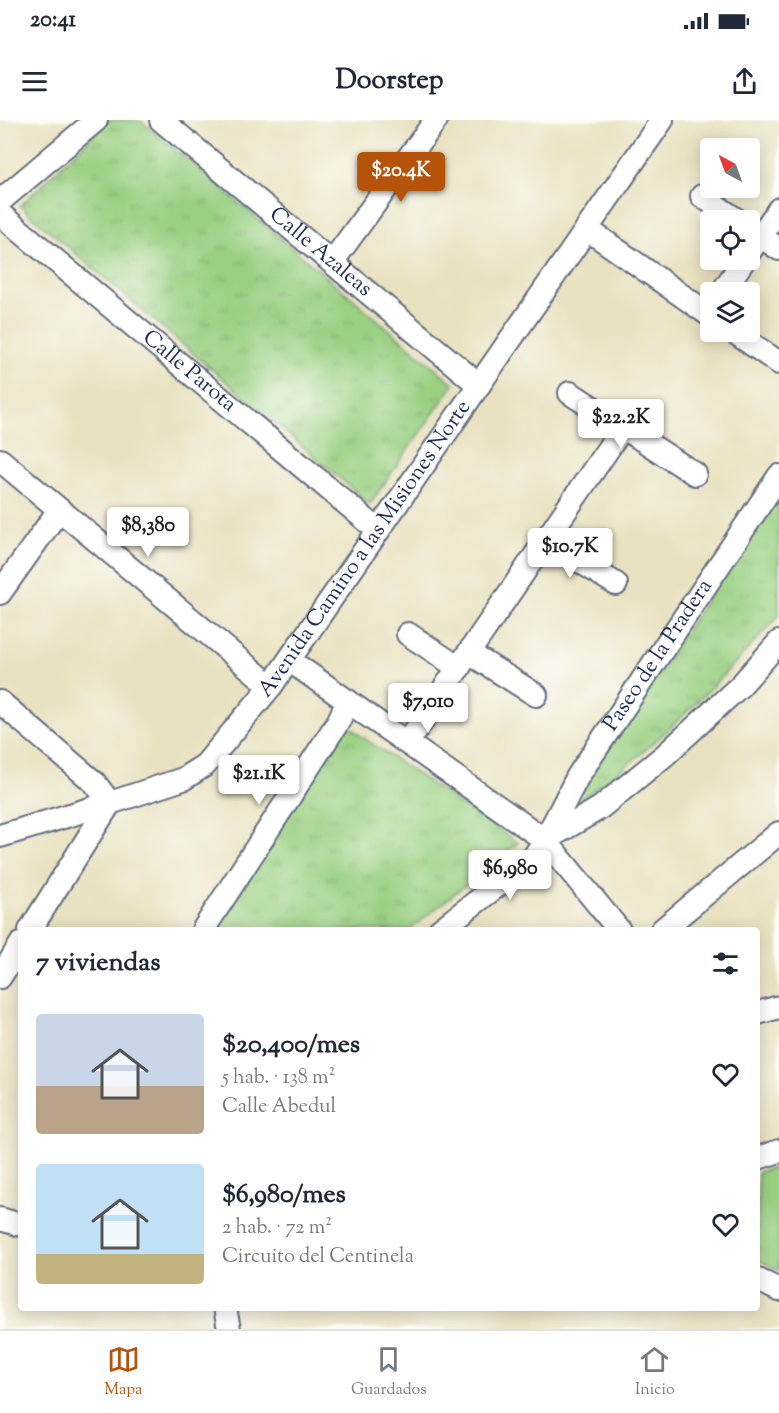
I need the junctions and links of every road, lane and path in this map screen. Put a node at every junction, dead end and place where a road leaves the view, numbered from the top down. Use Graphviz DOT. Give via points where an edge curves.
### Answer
graph roads {
  1 [pos="96,120"];
  2 [pos="161,120"];
  3 [pos="436,120"];
  4 [pos="662,120"];
  5 [pos="705,198"];
  6 [pos="0,201"];
  7 [pos="779,209"];
  8 [pos="722,210"];
  9 [pos="0,214"];
  10 [pos="586,229"];
  11 [pos="760,231"];
  12 [pos="760,242"];
  13 [pos="779,249"];
  14 [pos="333,261"];
  15 [pos="700,305"];
  16 [pos="749,342"];
  17 [pos="779,363"];
  18 [pos="479,385"];
  19 [pos="570,393"];
  20 [pos="623,428"];
  21 [pos="0,460"];
  22 [pos="695,474"];
  23 [pos="779,476"];
  24 [pos="59,510"];
  25 [pos="378,530"];
  26 [pos="546,540"];
  27 [pos="616,584"];
  28 [pos="0,593"];
  29 [pos="408,634"];
  30 [pos="779,642"];
  31 [pos="289,660"];
  32 [pos="464,660"];
  33 [pos="271,686"];
  34 [pos="536,695"];
  35 [pos="348,701"];
  36 [pos="0,702"];
  37 [pos="407,743"];
  38 [pos="110,803"];
  39 [pos="779,833"];
  40 [pos="0,836"];
  41 [pos="545,840"];
  42 [pos="32,927"];
  43 [pos="205,927"];
  44 [pos="444,927"];
  45 [pos="617,927"];
  46 [pos="666,927"];
  47 [pos="18,949"];
  48 [pos="0,977"];
  49 [pos="779,1007"];
  50 [pos="760,1012"];
  51 [pos="779,1151"];
  52 [pos="760,1157"];
  53 [pos="0,1219"];
  54 [pos="18,1224"];
  55 [pos="760,1282"];
  56 [pos="779,1290"];
  57 [pos="226,1311"];
  58 [pos="229,1329"];
  1 -- 6 [label="street"];
  2 -- 14 [label="street, Calle Azaleas"];
  3 -- 14 [label="street"];
  4 -- 10 [label="street, Avenida Camino a las Misiones Norte"];
  5 -- 8 [label="street"];
  7 -- 11 [label="street"];
  9 -- 25 [label="street, Calle Parota"];
  10 -- 15 [label="street"];
  10 -- 18 [label="street, Avenida Camino a las Misiones Norte"];
  12 -- 13 [label="street"];
  14 -- 18 [label="street, Calle Azaleas"];
  16 -- 17 [label="street"];
  18 -- 25 [label="street, Avenida Camino a las Misiones Norte"];
  19 -- 20 [label="street"];
  20 -- 22 [label="street"];
  20 -- 26 [label="street"];
  21 -- 24 [label="street"];
  23 -- 41 [label="street, Paseo de la Pradera" via="578,776"];
  24 -- 28 [label="street"];
  24 -- 33 [label="street"];
  25 -- 31 [label="street, Avenida Camino a las Misiones Norte"];
  26 -- 27 [label="street"];
  26 -- 32 [label="street"];
  29 -- 32 [label="street"];
  30 -- 41 [label="street" via="741,685 665,755 600,808"];
  31 -- 33 [label="street, Avenida Camino a las Misiones Norte"];
  31 -- 35 [label="street"];
  32 -- 34 [label="street"];
  32 -- 37 [label="street"];
  33 -- 38 [label="street, Avenida Camino a las Misiones Norte" via="205,765 183,779"];
  35 -- 37 [label="street"];
  35 -- 43 [label="street"];
  36 -- 38 [label="street" via="95,783"];
  37 -- 41 [label="street"];
  38 -- 40 [label="street, Avenida Camino a las Misiones Norte"];
  38 -- 42 [label="street"];
  39 -- 46 [label="street"];
  41 -- 44 [label="street" via="533,858"];
  41 -- 45 [label="street"];
  47 -- 48 [label="street"];
  49 -- 50 [label="street"];
  51 -- 52 [label="street"];
  53 -- 54 [label="street"];
  55 -- 56 [label="street"];
  57 -- 58 [label="street"];
}
